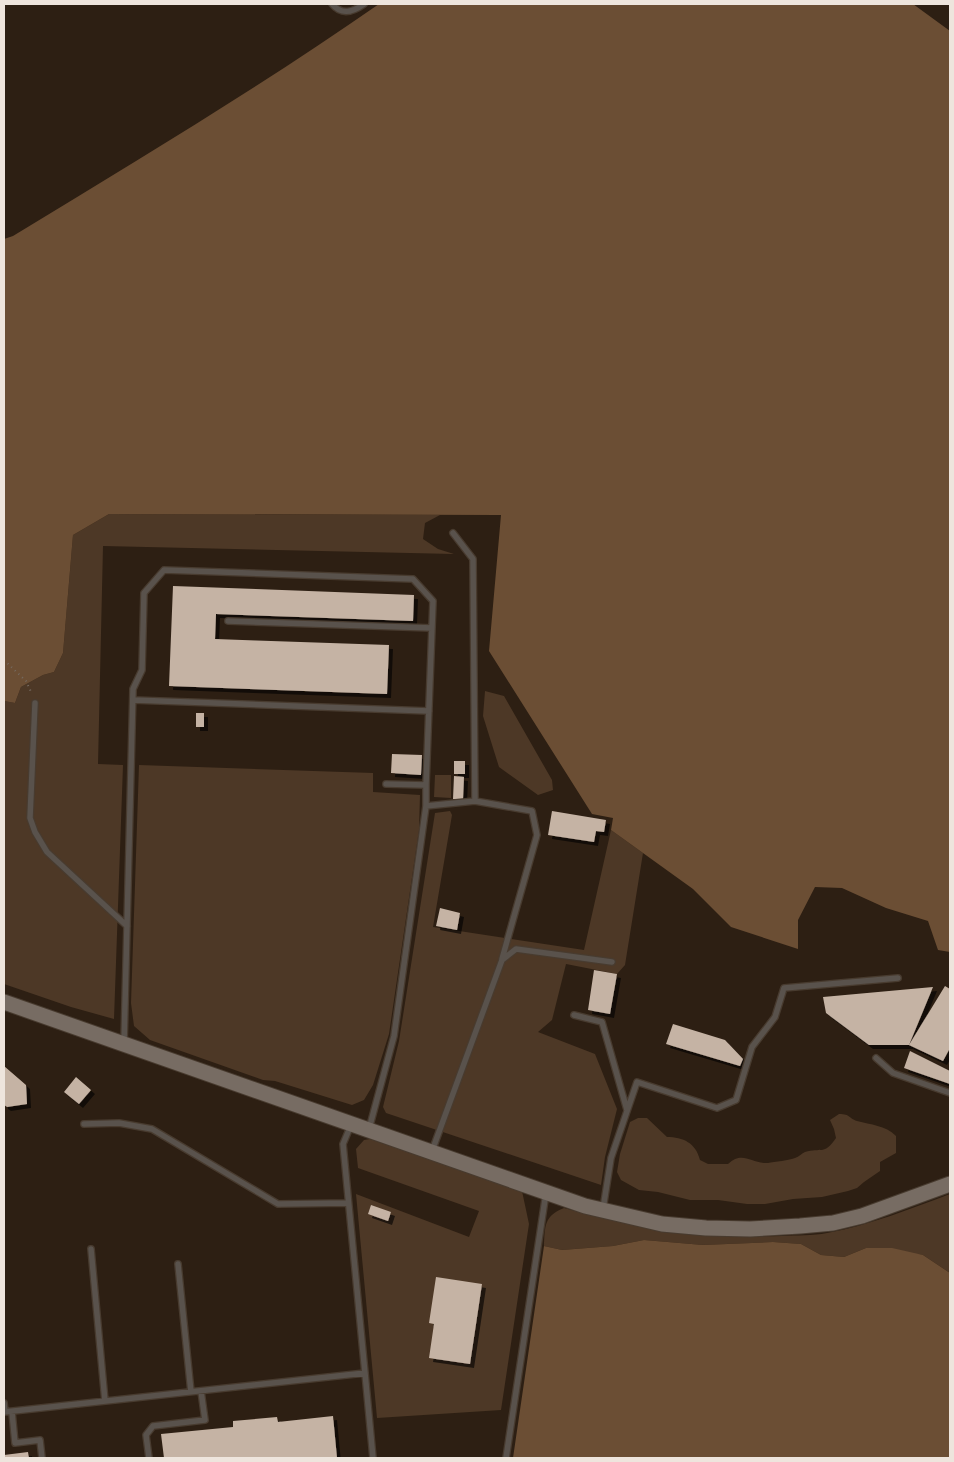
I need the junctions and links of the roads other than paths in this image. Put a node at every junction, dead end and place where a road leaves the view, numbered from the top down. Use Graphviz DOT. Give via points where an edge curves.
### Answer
graph roads {
  1 [pos="332,4"];
  2 [pos="364,4"];
  3 [pos="452,533"];
  4 [pos="228,621"];
  5 [pos="432,628"];
  6 [pos="133,700"];
  7 [pos="35,703"];
  8 [pos="429,711"];
  9 [pos="386,784"];
  10 [pos="426,785"];
  11 [pos="475,801"];
  12 [pos="426,806"];
  13 [pos="127,926"];
  14 [pos="502,960"];
  15 [pos="612,962"];
  16 [pos="898,978"];
  17 [pos="4,1002"];
  18 [pos="574,1015"];
  19 [pos="124,1044"];
  20 [pos="876,1058"];
  21 [pos="950,1093"];
  22 [pos="628,1110"];
  23 [pos="84,1124"];
  24 [pos="351,1125"];
  25 [pos="368,1131"];
  26 [pos="431,1153"];
  27 [pos="950,1184"];
  28 [pos="546,1193"];
  29 [pos="348,1203"];
  30 [pos="603,1211"];
  31 [pos="91,1249"];
  32 [pos="178,1264"];
  33 [pos="365,1373"];
  34 [pos="201,1391"];
  35 [pos="191,1392"];
  36 [pos="105,1401"];
  37 [pos="4,1402"];
  38 [pos="4,1412"];
  39 [pos="12,1412"];
  40 [pos="42,1458"];
  41 [pos="149,1458"];
  42 [pos="373,1458"];
  43 [pos="506,1458"];
  1 -- 2 [label="lane" via="346,12"];
  3 -- 11 [label="lane" via="473,559"];
  4 -- 5 [label="lane"];
  5 -- 6 [label="lane" via="433,600 413,579 164,570 144,593 142,670 133,689"];
  5 -- 8 [label="lane"];
  6 -- 8 [label="lane"];
  6 -- 13 [label="lane"];
  7 -- 13 [label="lane" via="30,818 35,832 47,852"];
  8 -- 10 [label="lane"];
  9 -- 10 [label="lane"];
  10 -- 12 [label="lane"];
  11 -- 12 [label="lane"];
  11 -- 14 [label="lane" via="532,811 537,835"];
  12 -- 25 [label="lane" via="394,1036"];
  13 -- 19 [label="lane"];
  14 -- 15 [label="lane" via="516,949"];
  14 -- 26 [label="lane"];
  16 -- 22 [label="lane" via="784,988 775,1017 752,1047 736,1100 717,1108 637,1082"];
  17 -- 19 [label="street"];
  18 -- 22 [label="lane" via="602,1022"];
  19 -- 24 [label="street"];
  20 -- 21 [label="lane" via="893,1072"];
  22 -- 30 [label="lane" via="611,1158"];
  23 -- 29 [label="lane" via="120,1123 152,1128 278,1204"];
  24 -- 25 [label="street"];
  24 -- 29 [label="lane" via="343,1144"];
  25 -- 26 [label="street"];
  26 -- 28 [label="street"];
  27 -- 30 [label="street" via="862,1216 800,1226 706,1228 662,1224"];
  28 -- 30 [label="street"];
  28 -- 43 [label="lane"];
  29 -- 33 [label="lane"];
  31 -- 36 [label="lane"];
  32 -- 35 [label="lane"];
  33 -- 34 [label="lane"];
  33 -- 42 [label="lane"];
  34 -- 35 [label="lane"];
  34 -- 41 [label="lane" via="205,1420 153,1426 146,1435"];
  35 -- 36 [label="lane"];
  36 -- 39 [label="lane"];
  37 -- 38 [label="lane"];
  38 -- 39 [label="lane"];
  39 -- 40 [label="lane" via="16,1443 40,1440"];
}
